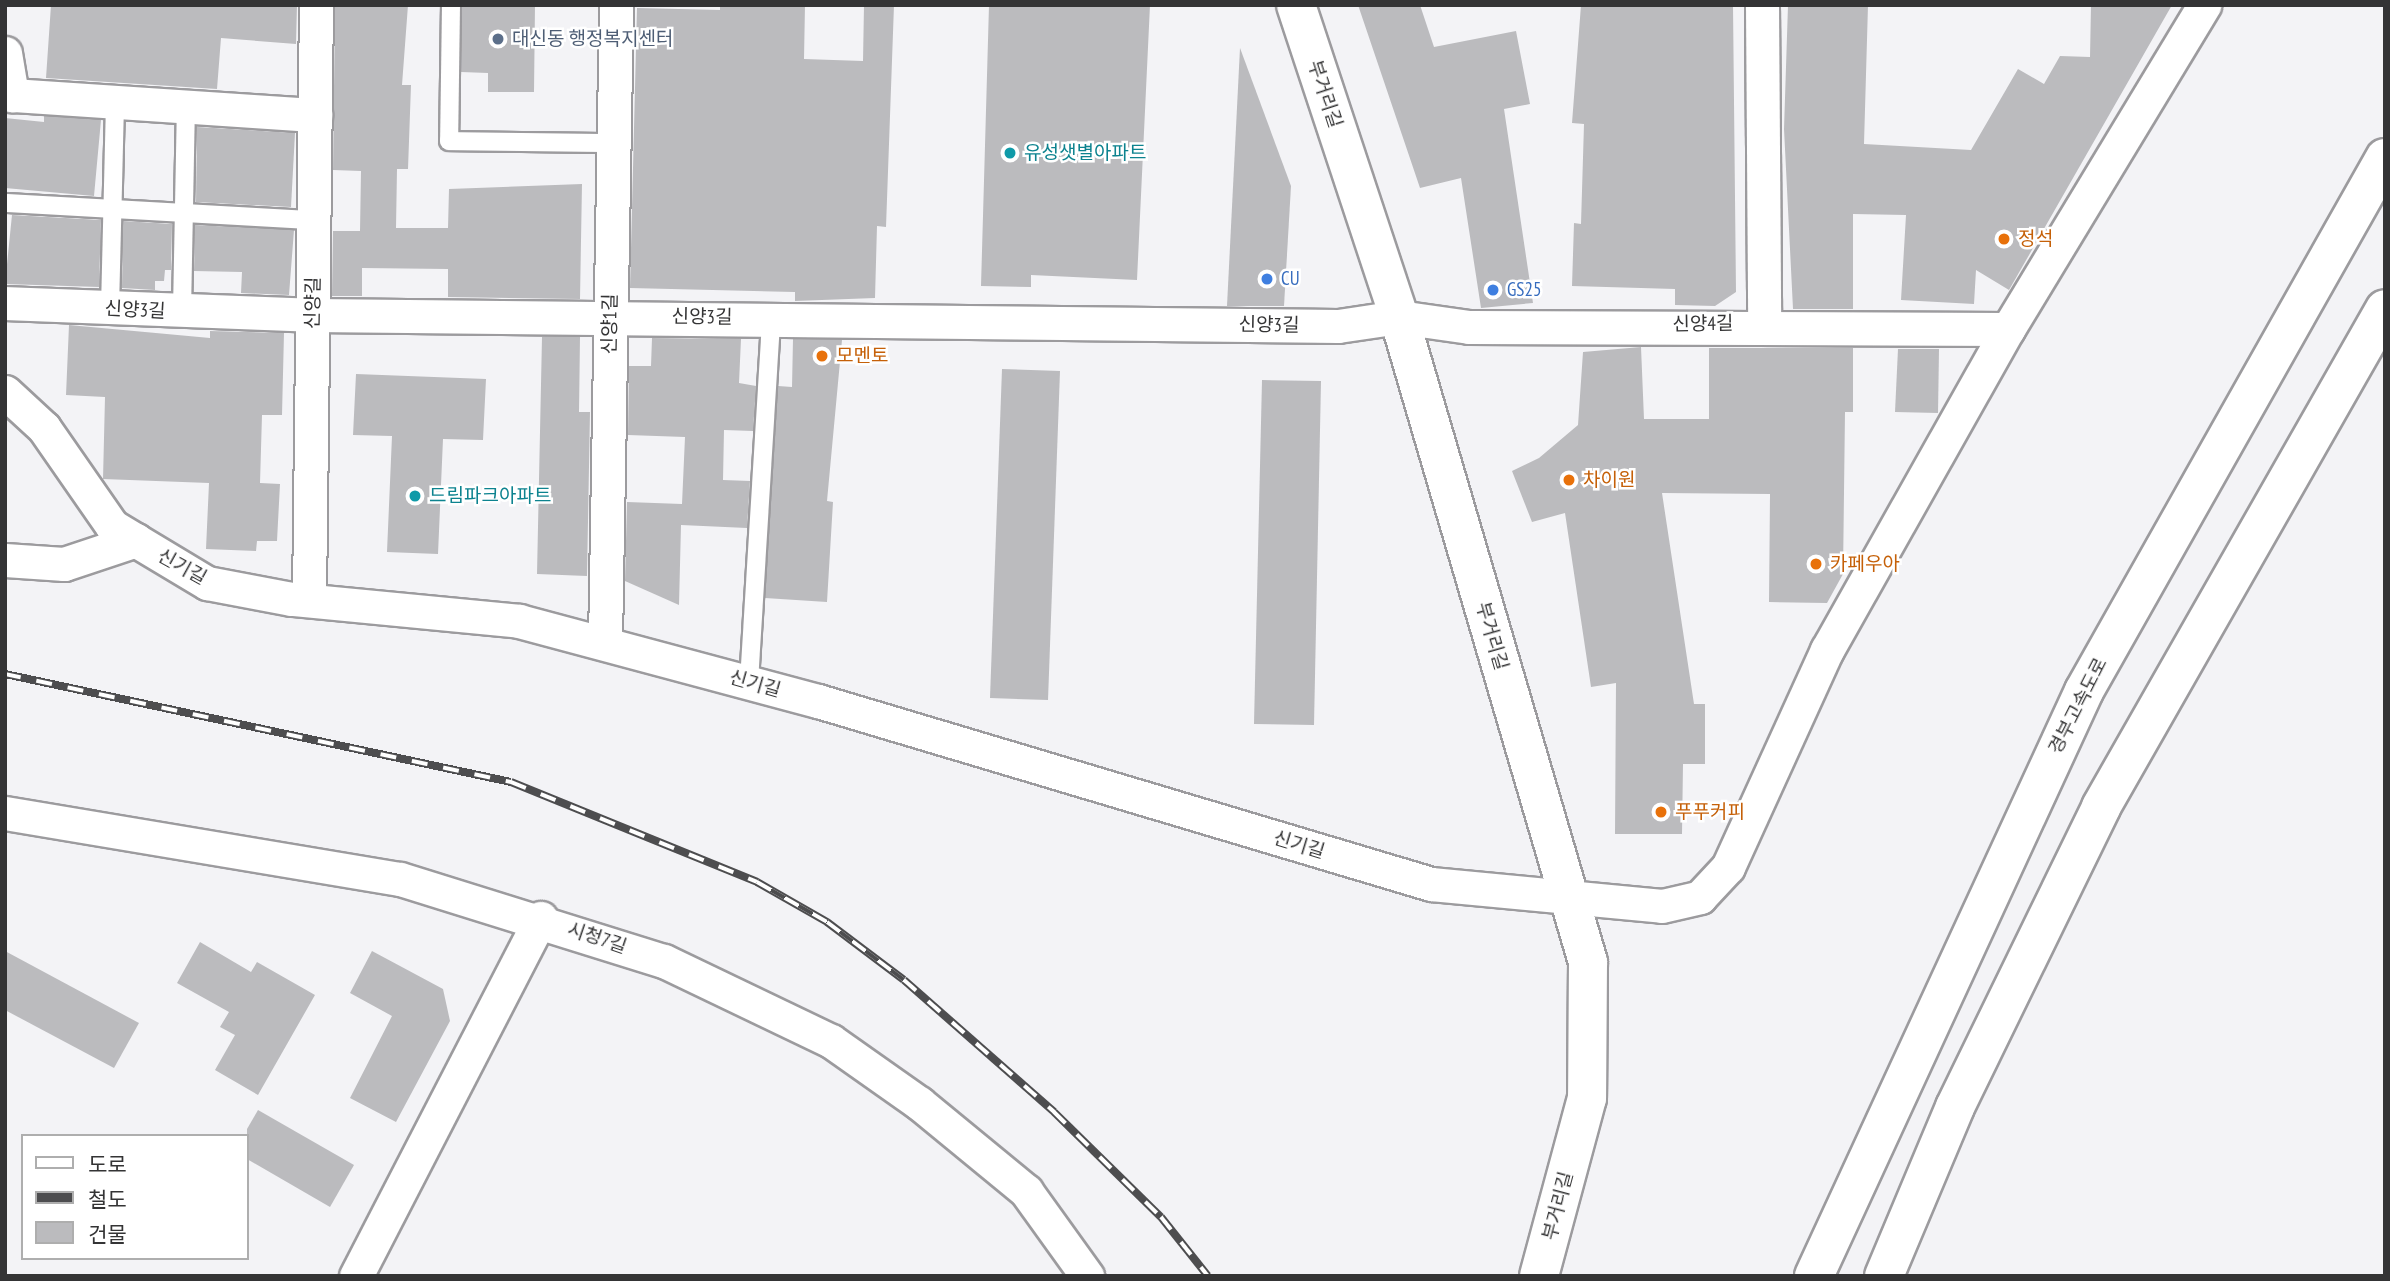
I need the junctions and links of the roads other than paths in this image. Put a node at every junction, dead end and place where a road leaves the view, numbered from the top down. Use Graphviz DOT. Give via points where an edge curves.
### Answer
graph roads {
  1 [pos="316,5"];
  2 [pos="451,5"];
  3 [pos="616,5"];
  4 [pos="1296,5"];
  5 [pos="1762,5"];
  6 [pos="2204,5"];
  7 [pos="5,54"];
  8 [pos="115,101"];
  9 [pos="186,106"];
  10 [pos="315,115"];
  11 [pos="614,143"];
  12 [pos="2385,158"];
  13 [pos="7,204"];
  14 [pos="113,209"];
  15 [pos="184,213"];
  16 [pos="314,220"];
  17 [pos="5,303"];
  18 [pos="110,308"];
  19 [pos="2385,309"];
  20 [pos="182,311"];
  21 [pos="313,315"];
  22 [pos="610,316"];
  23 [pos="1399,317"];
  24 [pos="771,318"];
  25 [pos="1765,323"];
  26 [pos="2008,329"];
  27 [pos="5,393"];
  28 [pos="136,540"];
  29 [pos="5,560"];
  30 [pos="309,600"];
  31 [pos="605,642"];
  32 [pos="749,682"];
  33 [pos="5,813"];
  34 [pos="1567,893"];
  35 [pos="541,918"];
  36 [pos="356,1276"];
  37 [pos="1087,1276"];
  38 [pos="1539,1276"];
  39 [pos="1814,1276"];
  40 [pos="1884,1276"];
  1 -- 10 [label="street, 신양길"];
  2 -- 11 [label="lane" via="449,141"];
  3 -- 11 [label="street, 신양1길"];
  4 -- 23 [label="main road, 부거리길"];
  5 -- 25 [label="street"];
  6 -- 26 [label="street, 신기길"];
  7 -- 8 [label="street" via="12,95"];
  8 -- 9 [label="street"];
  8 -- 14 [label="lane"];
  9 -- 10 [label="street"];
  9 -- 15 [label="lane"];
  10 -- 16 [label="street, 신양길"];
  11 -- 22 [label="street, 신양1길"];
  12 -- 39 [label="main road, 경부고속도로" via="2084,691"];
  13 -- 14 [label="lane"];
  14 -- 15 [label="lane"];
  14 -- 18 [label="lane"];
  15 -- 16 [label="lane"];
  15 -- 20 [label="lane"];
  16 -- 21 [label="street, 신양길"];
  17 -- 18 [label="street, 신양3길"];
  18 -- 20 [label="street, 신양3길"];
  19 -- 40 [label="main road" via="2101,807 1955,1107"];
  20 -- 21 [label="street, 신양3길"];
  21 -- 22 [label="street, 신양3길"];
  21 -- 30 [label="street, 신양길"];
  22 -- 24 [label="street, 신양3길"];
  22 -- 31 [label="street, 신양1길"];
  23 -- 24 [label="street, 신양3길" via="1338,326"];
  23 -- 25 [label="street, 신양4길" via="1469,327"];
  23 -- 34 [label="main road, 부거리길"];
  24 -- 32 [label="lane"];
  25 -- 26 [label="street, 신양4길"];
  26 -- 34 [label="street, 신기길" via="1827,650 1728,867 1700,897 1662,906"];
  27 -- 28 [label="street, 신기길" via="44,428 113,526"];
  28 -- 29 [label="street" via="64,564"];
  28 -- 30 [label="street, 신기길" via="207,583"];
  30 -- 31 [label="street, 신기길" via="519,621"];
  31 -- 32 [label="street, 신기길"];
  32 -- 34 [label="street, 신기길" via="1430,884"];
  33 -- 35 [label="street, 시청7길" via="400,878"];
  34 -- 38 [label="main road, 부거리길" via="1588,962 1587,1098"];
  35 -- 36 [label="street"];
  35 -- 37 [label="street, 시청7길" via="664,961 831,1041 919,1102 1026,1191"];
}
